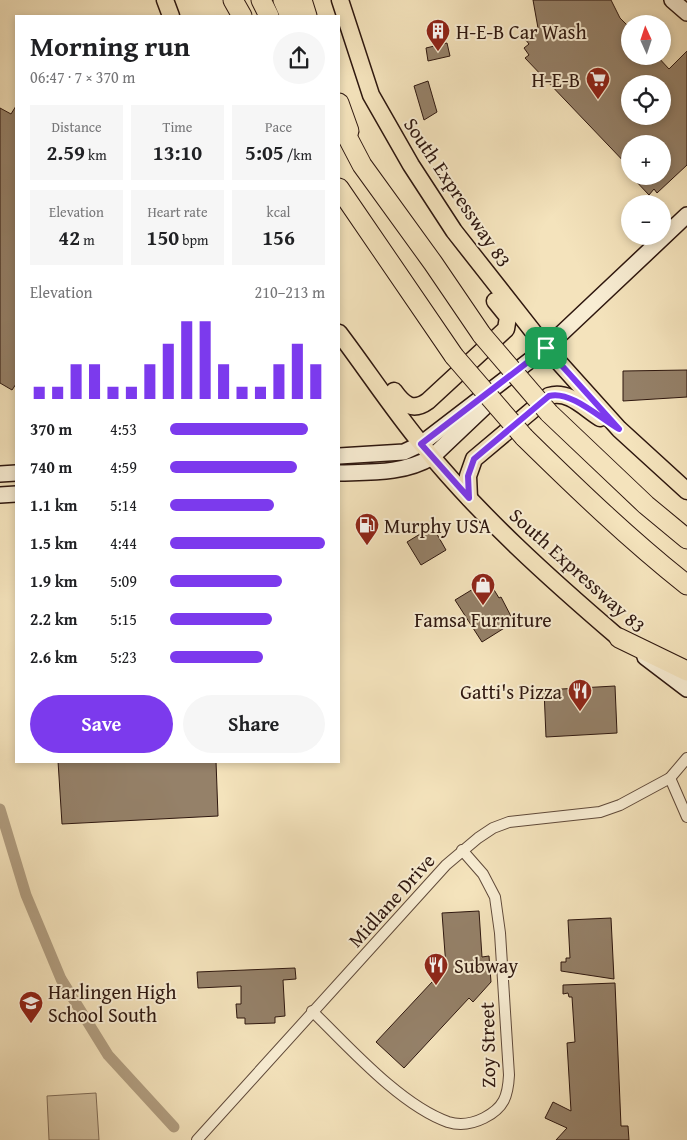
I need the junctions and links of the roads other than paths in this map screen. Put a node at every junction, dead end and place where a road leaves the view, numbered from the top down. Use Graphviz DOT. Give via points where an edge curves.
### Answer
graph roads {
  1 [pos="165,0"];
  2 [pos="233,0"];
  3 [pos="261,0"];
  4 [pos="283,0"];
  5 [pos="302,0"];
  6 [pos="340,0"];
  7 [pos="672,0"];
  8 [pos="687,13"];
  9 [pos="171,15"];
  10 [pos="241,15"];
  11 [pos="268,15"];
  12 [pos="290,15"];
  13 [pos="307,15"];
  14 [pos="340,106"];
  15 [pos="340,123"];
  16 [pos="362,165"];
  17 [pos="340,176"];
  18 [pos="340,190"];
  19 [pos="687,214"];
  20 [pos="359,219"];
  21 [pos="454,231"];
  22 [pos="340,321"];
  23 [pos="340,334"];
  24 [pos="546,348"];
  25 [pos="619,429"];
  26 [pos="421,444"];
  27 [pos="340,456"];
  28 [pos="432,457"];
  29 [pos="15,473"];
  30 [pos="340,473"];
  31 [pos="0,474"];
  32 [pos="687,491"];
  33 [pos="15,494"];
  34 [pos="0,495"];
  35 [pos="469,498"];
  36 [pos="687,539"];
  37 [pos="687,585"];
  38 [pos="619,638"];
  39 [pos="687,671"];
  40 [pos="687,689"];
  41 [pos="687,758"];
  42 [pos="670,778"];
  43 [pos="687,817"];
  44 [pos="462,850"];
  45 [pos="312,1012"];
  46 [pos="197,1140"];
  1 -- 9 [label="main road"];
  2 -- 10 [label="highway"];
  3 -- 11 [label="highway"];
  4 -- 12 [label="highway"];
  5 -- 13 [label="highway"];
  6 -- 21 [label="main road, South Expressway 83" via="370,95"];
  7 -- 8 [label="street"];
  14 -- 16 [label="highway"];
  15 -- 16 [label="highway"];
  16 -- 36 [label="highway, bridge" via="482,335 549,413 646,505"];
  17 -- 20 [label="highway"];
  18 -- 20 [label="highway"];
  19 -- 24 [label="street"];
  20 -- 37 [label="highway, bridge" via="454,356 524,437 591,503"];
  21 -- 22 [label="main road" via="464,258 504,310 508,324 428,401 414,408 404,403"];
  21 -- 24 [label="main road, South Expressway 83"];
  23 -- 26 [label="main road, South Expressway 83"];
  24 -- 25 [label="main road, South Expressway 83"];
  24 -- 26 [label="street"];
  24 -- 28 [label="street"];
  25 -- 32 [label="main road, South Expressway 83"];
  25 -- 35 [label="main road" via="575,400 562,394 549,396 474,459 468,476"];
  26 -- 27 [label="street" via="404,452"];
  26 -- 28 [label="main road, South Expressway 83"];
  28 -- 30 [label="street" via="413,467 398,470"];
  28 -- 35 [label="main road, South Expressway 83"];
  29 -- 31 [label="street"];
  33 -- 34 [label="street"];
  35 -- 38 [label="main road, South Expressway 83" via="555,583"];
  38 -- 39 [label="highway"];
  38 -- 40 [label="street, South Expressway 83"];
  41 -- 42 [label="street, Midlane Drive"];
  42 -- 43 [label="street"];
  42 -- 44 [label="street, Midlane Drive" via="639,796 600,812 509,822 493,828"];
  44 -- 45 [label="street, Midlane Drive"];
  44 -- 45 [label="street, Zoy Street" via="490,885 499,926 509,1075 508,1094 497,1110 466,1124 448,1122 436,1116 393,1087"];
  45 -- 46 [label="street, Midlane Drive"];
}
